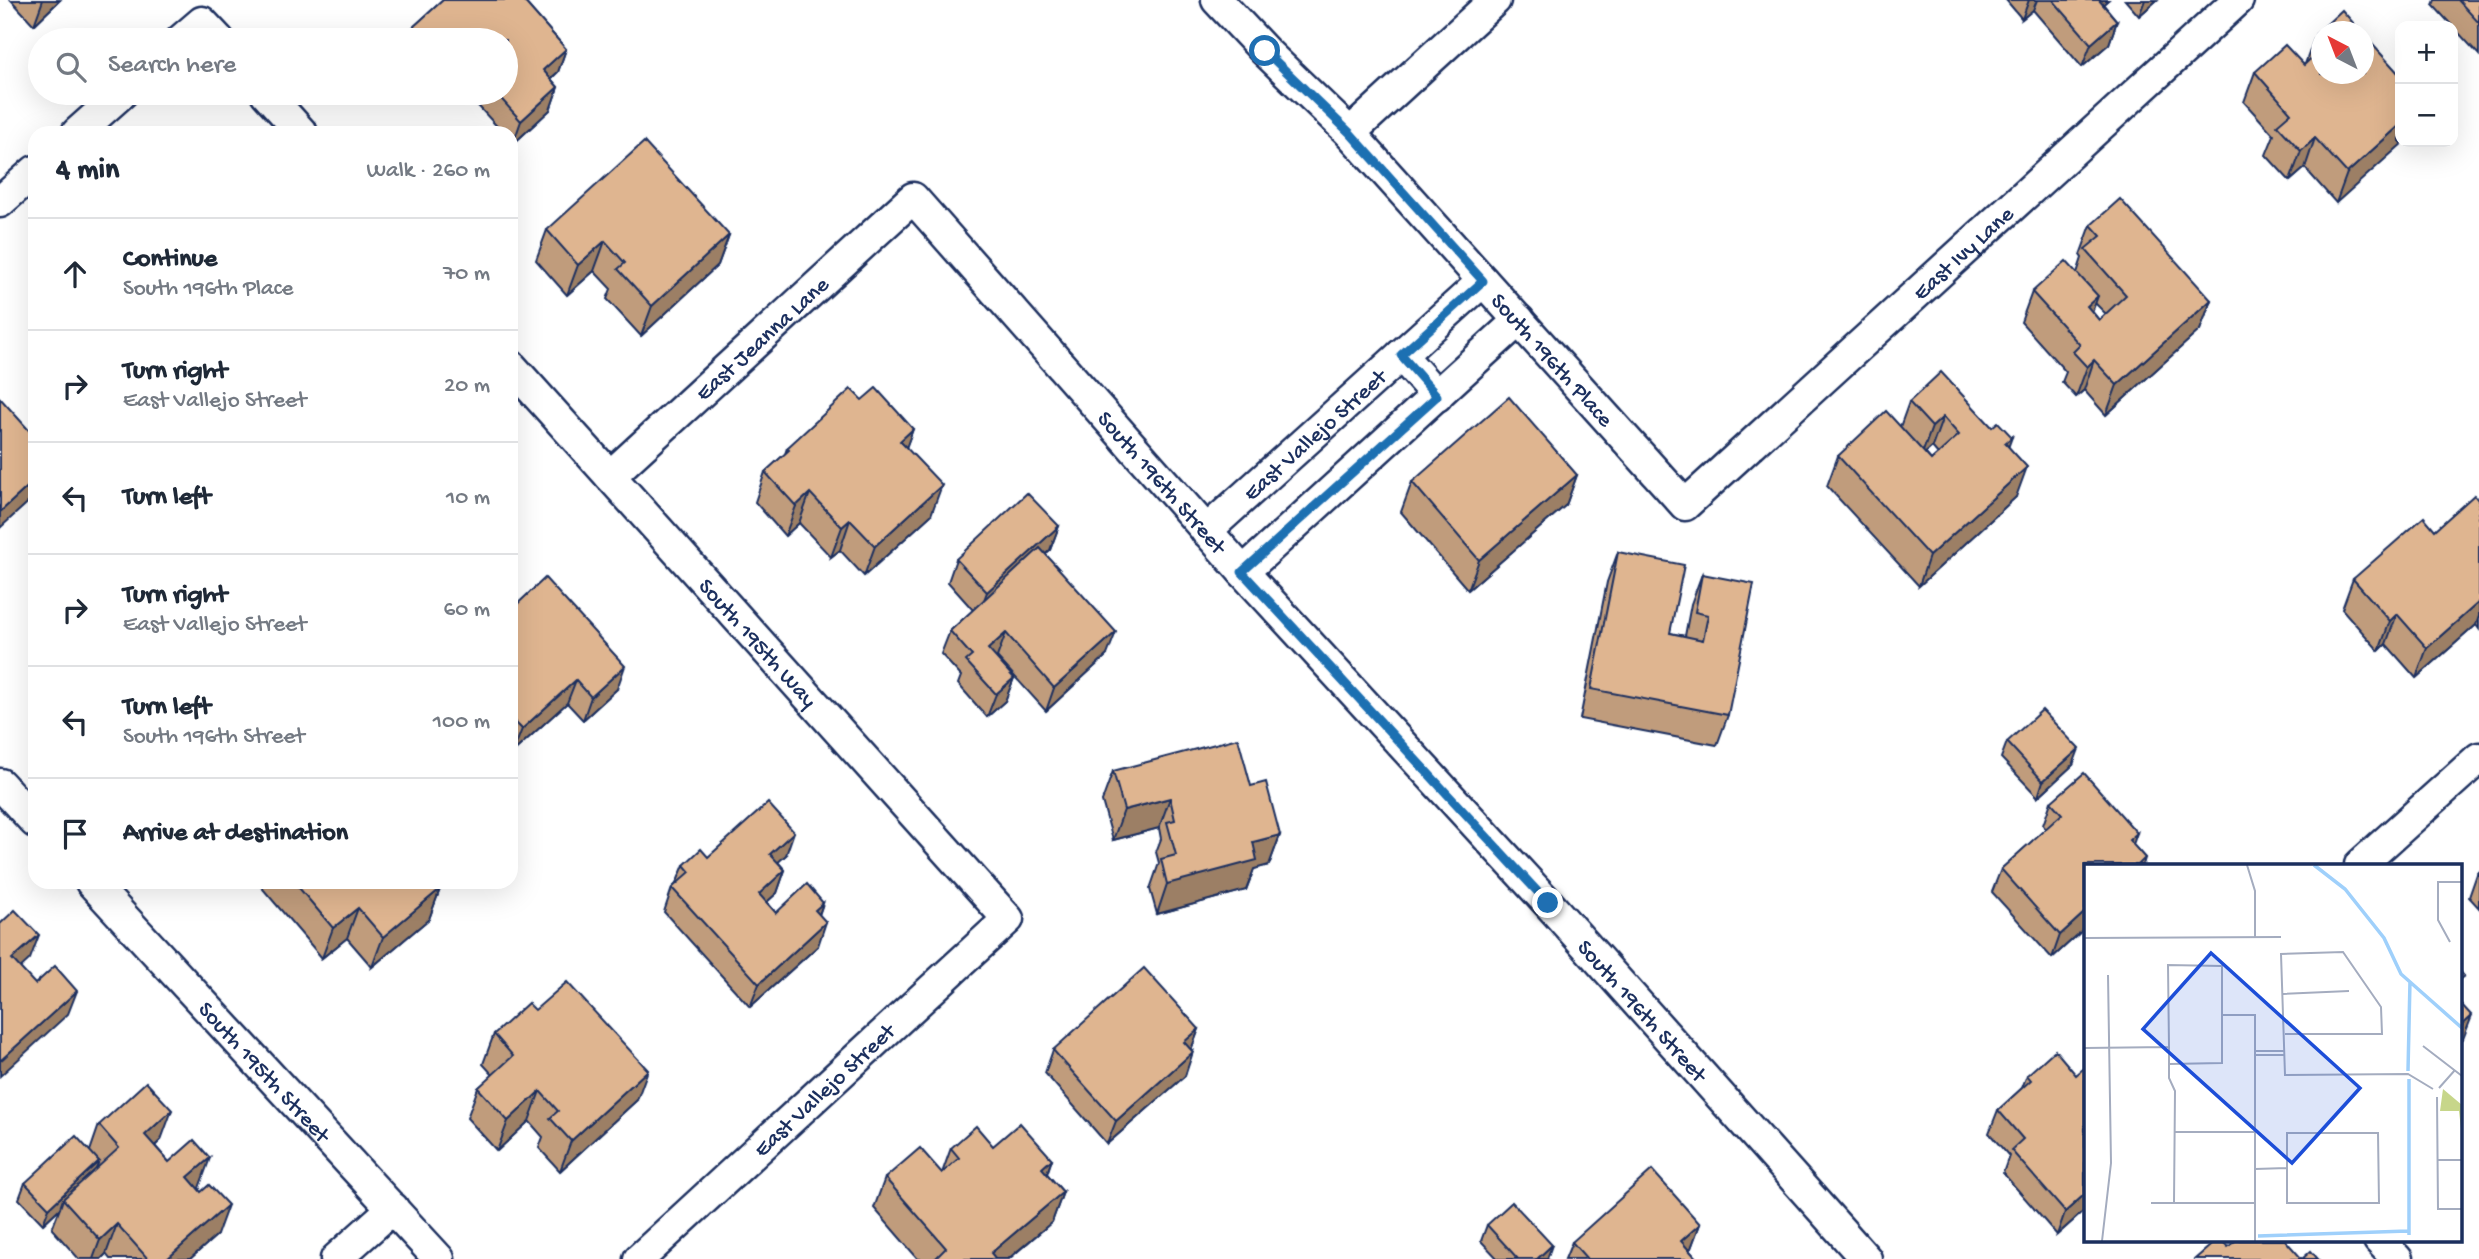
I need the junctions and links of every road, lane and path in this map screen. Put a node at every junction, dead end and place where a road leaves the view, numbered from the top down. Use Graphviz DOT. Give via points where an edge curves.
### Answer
graph roads {
  1 [pos="1217,0"];
  2 [pos="1495,0"];
  3 [pos="2238,0"];
  4 [pos="108,105"];
  5 [pos="277,105"];
  6 [pos="85,126"];
  7 [pos="296,126"];
  8 [pos="1350,133"];
  9 [pos="28,177"];
  10 [pos="913,198"];
  11 [pos="0,202"];
  12 [pos="1483,281"];
  13 [pos="1519,320"];
  14 [pos="1401,355"];
  15 [pos="518,374"];
  16 [pos="1437,396"];
  17 [pos="610,476"];
  18 [pos="1685,505"];
  19 [pos="1206,531"];
  20 [pos="1242,572"];
  21 [pos="2479,758"];
  22 [pos="0,784"];
  23 [pos="28,814"];
  24 [pos="2361,864"];
  25 [pos="97,889"];
  26 [pos="1008,919"];
  27 [pos="393,1208"];
  28 [pos="2381,1242"];
  29 [pos="336,1259"];
  30 [pos="439,1259"];
  31 [pos="639,1259"];
  32 [pos="1866,1259"];
  33 [pos="2397,1259"];
  1 -- 8 [label="street, South 196th Place"];
  2 -- 8 [label="street"];
  3 -- 18 [label="street, East Ivy Lane"];
  4 -- 6 [label="street"];
  5 -- 7 [label="street"];
  8 -- 12 [label="street, South 196th Place"];
  9 -- 11 [label="street"];
  10 -- 17 [label="street, East Jeanna Lane"];
  10 -- 19 [label="street, South 196th Street"];
  12 -- 13 [label="street, South 196th Place"];
  12 -- 14 [label="street, East Vallejo Street"];
  13 -- 16 [label="street"];
  13 -- 18 [label="street, South 196th Place"];
  14 -- 16 [label="street"];
  14 -- 19 [label="street, East Vallejo Street"];
  15 -- 17 [label="street, South 195th Way"];
  16 -- 20 [label="street"];
  17 -- 26 [label="street, South 195th Way"];
  19 -- 20 [label="street, South 196th Street"];
  20 -- 32 [label="street, South 196th Street" via="1539,893"];
  21 -- 24 [label="street"];
  22 -- 23 [label="street"];
  25 -- 27 [label="street, South 195th Street"];
  26 -- 31 [label="street, East Vallejo Street"];
  27 -- 29 [label="street"];
  27 -- 30 [label="street, South 195th Street"];
  28 -- 33 [label="street"];
}
